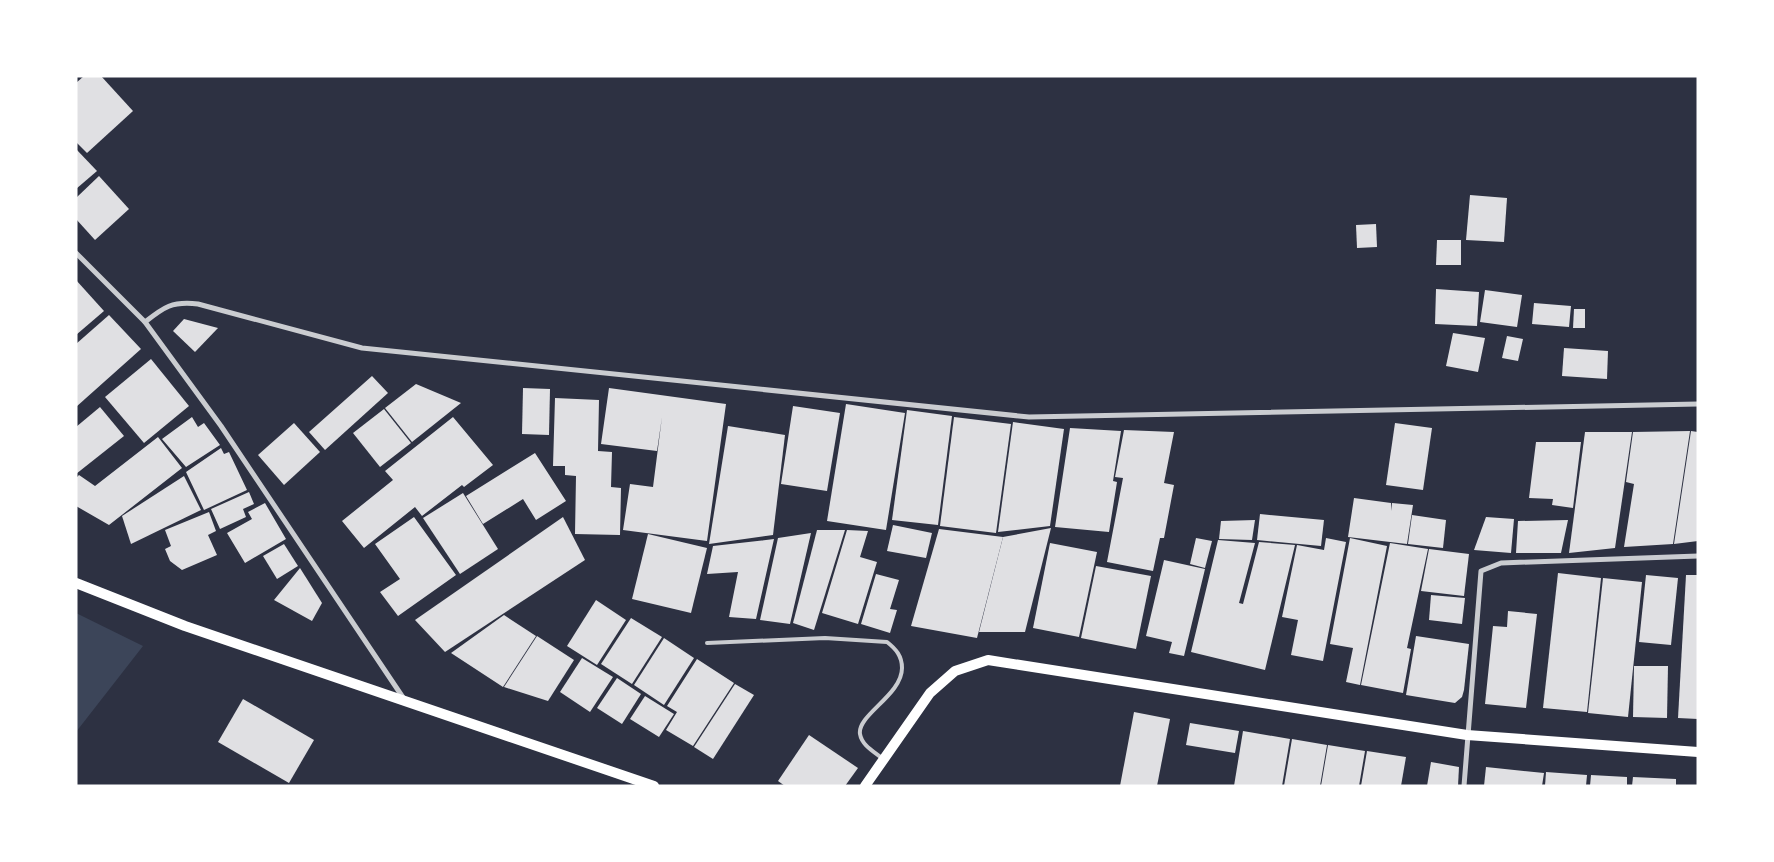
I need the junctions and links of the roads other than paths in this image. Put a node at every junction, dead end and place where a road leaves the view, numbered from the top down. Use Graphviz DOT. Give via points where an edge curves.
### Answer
graph roads {
  1 [pos="76,254"];
  2 [pos="145,322"];
  3 [pos="1698,404"];
  4 [pos="1698,556"];
  5 [pos="76,583"];
  6 [pos="707,643"];
  7 [pos="406,702"];
  8 [pos="1467,735"];
  9 [pos="1698,752"];
  10 [pos="883,759"];
  11 [pos="654,786"];
  12 [pos="865,786"];
  13 [pos="1464,786"];
  1 -- 2 [label="street"];
  2 -- 3 [label="street" via="167,306 198,304 362,348 1029,417"];
  2 -- 7 [label="street" via="221,426"];
  4 -- 8 [label="street" via="1501,563 1480,571"];
  5 -- 7 [label="main road" via="185,626"];
  6 -- 10 [label="lane" via="825,638 887,642 899,655 902,674 899,684 863,723 860,732 864,743"];
  7 -- 11 [label="main road"];
  8 -- 9 [label="main road"];
  8 -- 10 [label="main road" via="988,660 955,671 930,693"];
  8 -- 13 [label="street"];
  10 -- 12 [label="main road"];
}
